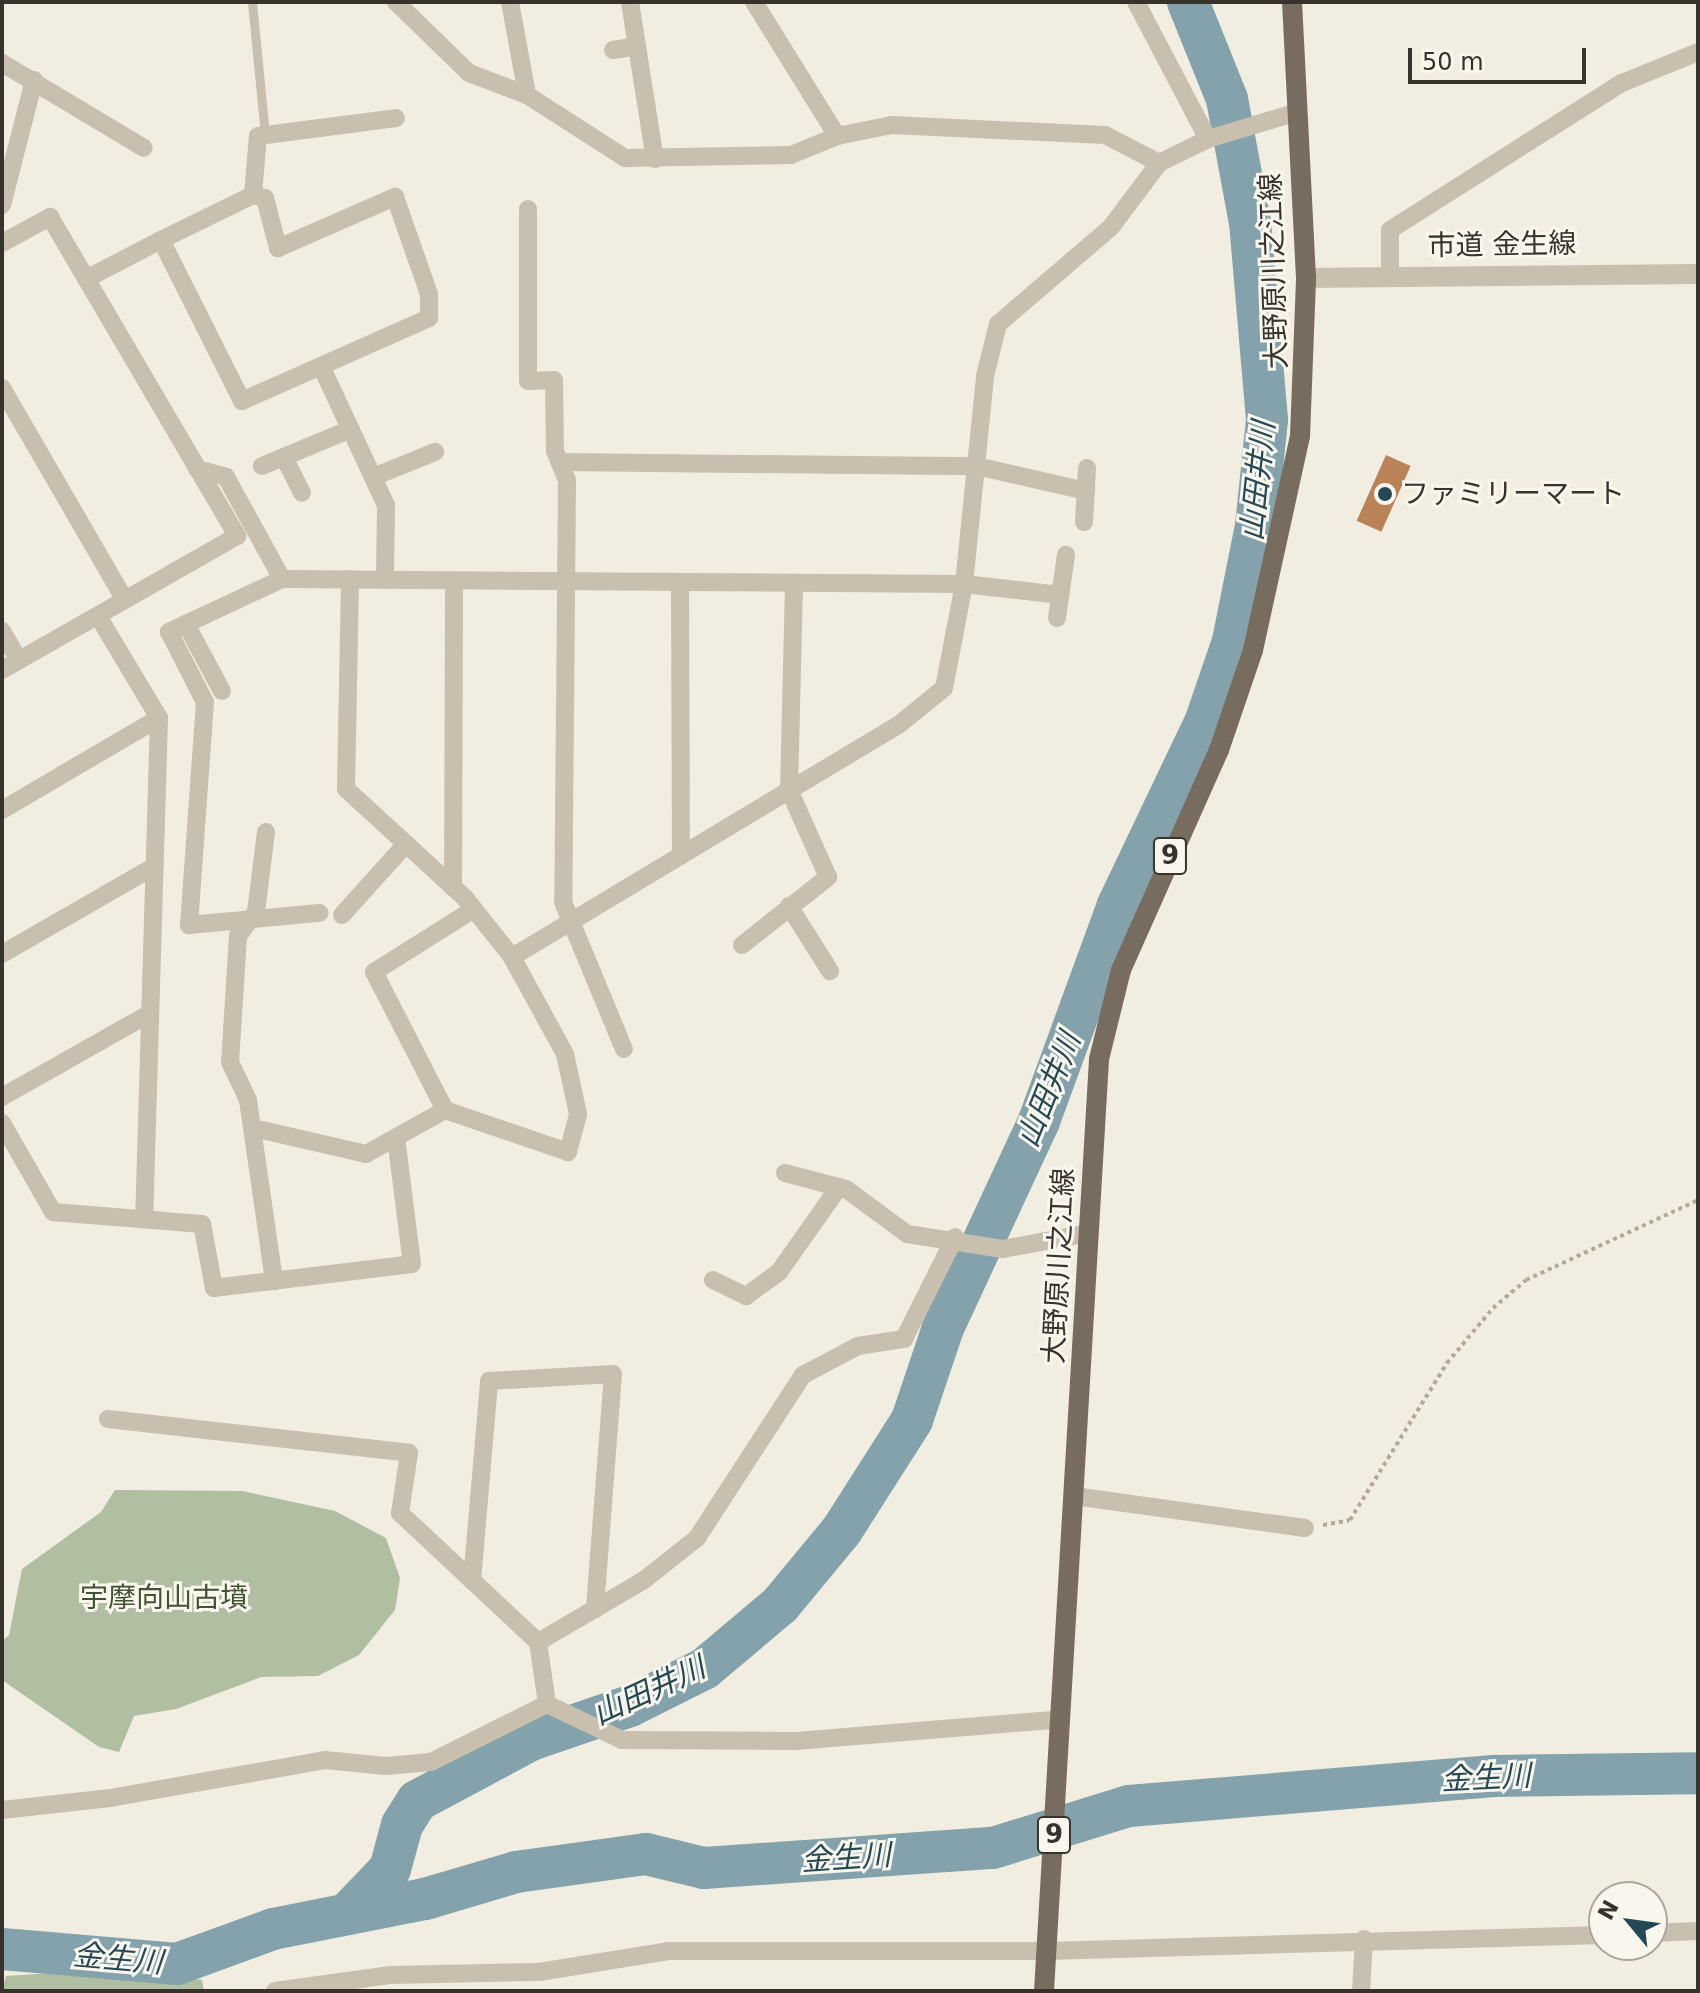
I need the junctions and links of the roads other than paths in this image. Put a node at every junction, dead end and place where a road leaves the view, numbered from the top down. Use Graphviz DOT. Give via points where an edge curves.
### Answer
graph roads {
  1 [pos="252,2"];
  2 [pos="396,2"];
  3 [pos="510,2"];
  4 [pos="630,2"];
  5 [pos="754,2"];
  6 [pos="1136,2"];
  7 [pos="1292,2"];
  8 [pos="637,46"];
  9 [pos="613,50"];
  10 [pos="1698,50"];
  11 [pos="1698,59"];
  12 [pos="2,63"];
  13 [pos="34,80"];
  14 [pos="527,95"];
  15 [pos="1294,113"];
  16 [pos="396,118"];
  17 [pos="265,135"];
  18 [pos="837,136"];
  19 [pos="1208,139"];
  20 [pos="144,148"];
  21 [pos="655,159"];
  22 [pos="1159,163"];
  23 [pos="253,195"];
  24 [pos="2,205"];
  25 [pos="528,209"];
  26 [pos="161,240"];
  27 [pos="2,243"];
  28 [pos="1698,274"];
  29 [pos="1390,275"];
  30 [pos="1306,278"];
  31 [pos="86,279"];
  32 [pos="322,368"];
  33 [pos="2,388"];
  34 [pos="351,429"];
  35 [pos="435,452"];
  36 [pos="284,457"];
  37 [pos="560,462"];
  38 [pos="262,466"];
  39 [pos="976,466"];
  40 [pos="1087,468"];
  41 [pos="197,469"];
  42 [pos="373,477"];
  43 [pos="1086,491"];
  44 [pos="302,493"];
  45 [pos="1084,522"];
  46 [pos="1066,555"];
  47 [pos="282,579"];
  48 [pos="350,579"];
  49 [pos="385,580"];
  50 [pos="454,580"];
  51 [pos="566,581"];
  52 [pos="680,582"];
  53 [pos="794,583"];
  54 [pos="964,584"];
  55 [pos="1060,595"];
  56 [pos="125,600"];
  57 [pos="98,616"];
  58 [pos="1057,618"];
  59 [pos="186,624"];
  60 [pos="2,631"];
  61 [pos="19,661"];
  62 [pos="2,670"];
  63 [pos="222,691"];
  64 [pos="159,718"];
  65 [pos="789,790"];
  66 [pos="2,810"];
  67 [pos="266,832"];
  68 [pos="406,844"];
  69 [pos="681,856"];
  70 [pos="153,867"];
  71 [pos="453,887"];
  72 [pos="789,906"];
  73 [pos="474,909"];
  74 [pos="319,913"];
  75 [pos="342,915"];
  76 [pos="250,919"];
  77 [pos="571,922"];
  78 [pos="742,945"];
  79 [pos="2,954"];
  80 [pos="512,957"];
  81 [pos="830,971"];
  82 [pos="147,1015"];
  83 [pos="624,1049"];
  84 [pos="2,1097"];
  85 [pos="445,1110"];
  86 [pos="2,1123"];
  87 [pos="262,1130"];
  88 [pos="396,1138"];
  89 [pos="785,1173"];
  90 [pos="839,1187"];
  91 [pos="144,1216"];
  92 [pos="1088,1233"];
  93 [pos="955,1237"];
  94 [pos="713,1280"];
  95 [pos="274,1281"];
  96 [pos="108,1419"];
  97 [pos="1074,1496"];
  98 [pos="1305,1528"];
  99 [pos="472,1581"];
  100 [pos="595,1609"];
  101 [pos="538,1642"];
  102 [pos="547,1704"];
  103 [pos="1061,1719"];
  104 [pos="2,1810"];
  105 [pos="1698,1931"];
  106 [pos="1668,1932"];
  107 [pos="1588,1935"];
  108 [pos="1364,1939"];
  109 [pos="1047,1951"];
  110 [pos="460,1984"];
  111 [pos="275,1991"];
  112 [pos="1044,1991"];
  113 [pos="1361,1991"];
  1 -- 17 [label="lane"];
  2 -- 14 [label="street" via="469,73"];
  3 -- 14 [label="street"];
  4 -- 8 [label="street"];
  5 -- 18 [label="street"];
  6 -- 19 [label="street"];
  7 -- 15 [label="main road, 大野原川之江線 / 9"];
  8 -- 9 [label="street"];
  8 -- 21 [label="street"];
  10 -- 11 [label="street"];
  10 -- 29 [label="street" via="1622,83 1390,230"];
  12 -- 13 [label="street"];
  13 -- 20 [label="street"];
  13 -- 24 [label="street"];
  14 -- 21 [label="street" via="625,158"];
  15 -- 19 [label="street"];
  15 -- 30 [label="main road, 大野原川之江線 / 9"];
  16 -- 17 [label="street"];
  17 -- 23 [label="street" via="258,136"];
  18 -- 21 [label="street" via="791,155"];
  18 -- 22 [label="street" via="892,125 1105,135"];
  19 -- 22 [label="street"];
  22 -- 39 [label="street" via="1111,227 998,324 985,376"];
  23 -- 26 [label="street"];
  23 -- 32 [label="street" via="265,198 278,248 395,197 429,294 429,318"];
  25 -- 37 [label="street" via="528,381 554,380"];
  26 -- 31 [label="street"];
  26 -- 32 [label="street" via="242,401"];
  27 -- 31 [label="street" via="50,217"];
  28 -- 29 [label="street, 市道 金生線"];
  29 -- 30 [label="street, 市道 金生線"];
  30 -- 92 [label="main road, 大野原川之江線 / 9" via="1300,436 1253,650 1219,750 1136,933 1108,1015"];
  31 -- 41 [label="street"];
  32 -- 34 [label="street"];
  33 -- 56 [label="street"];
  34 -- 36 [label="street"];
  34 -- 42 [label="street"];
  35 -- 42 [label="street"];
  36 -- 38 [label="street"];
  36 -- 44 [label="street"];
  37 -- 39 [label="street"];
  37 -- 51 [label="street" via="567,480"];
  39 -- 43 [label="street"];
  39 -- 54 [label="street"];
  40 -- 43 [label="street"];
  41 -- 47 [label="street" via="226,477"];
  41 -- 56 [label="street" via="237,536"];
  42 -- 49 [label="street" via="386,505"];
  43 -- 45 [label="street"];
  46 -- 55 [label="street"];
  47 -- 48 [label="street"];
  47 -- 59 [label="street"];
  48 -- 49 [label="street"];
  48 -- 68 [label="street" via="346,789"];
  49 -- 50 [label="street"];
  50 -- 51 [label="street"];
  50 -- 71 [label="street"];
  51 -- 52 [label="street"];
  51 -- 77 [label="street" via="563,902"];
  52 -- 53 [label="street"];
  52 -- 69 [label="street"];
  53 -- 54 [label="street"];
  53 -- 65 [label="street"];
  54 -- 55 [label="street"];
  54 -- 65 [label="street" via="944,688 901,723"];
  55 -- 58 [label="street"];
  56 -- 57 [label="street"];
  57 -- 61 [label="street"];
  57 -- 64 [label="street"];
  59 -- 63 [label="street"];
  59 -- 76 [label="street" via="169,632 205,702 189,925"];
  60 -- 61 [label="street"];
  61 -- 62 [label="street"];
  64 -- 66 [label="street"];
  64 -- 70 [label="street"];
  65 -- 69 [label="street"];
  65 -- 72 [label="street" via="828,877"];
  67 -- 76 [label="street"];
  68 -- 71 [label="street"];
  68 -- 75 [label="street"];
  69 -- 77 [label="street"];
  70 -- 79 [label="street"];
  70 -- 82 [label="street"];
  71 -- 73 [label="street"];
  72 -- 78 [label="street"];
  72 -- 81 [label="street"];
  73 -- 80 [label="street"];
  73 -- 85 [label="street" via="374,972"];
  74 -- 76 [label="street"];
  76 -- 95 [label="street" via="238,936 230,1062 248,1100"];
  77 -- 80 [label="street"];
  77 -- 83 [label="street"];
  80 -- 85 [label="street" via="565,1054 578,1114 568,1152"];
  82 -- 84 [label="street"];
  82 -- 91 [label="street"];
  85 -- 88 [label="street"];
  86 -- 91 [label="street" via="53,1212"];
  87 -- 88 [label="street" via="366,1154"];
  88 -- 95 [label="street" via="412,1264"];
  89 -- 90 [label="street"];
  90 -- 93 [label="street" via="907,1234"];
  90 -- 94 [label="street" via="779,1272 746,1296"];
  91 -- 95 [label="street" via="202,1224 214,1288"];
  92 -- 93 [label="street" via="1003,1249"];
  92 -- 97 [label="main road, 大野原川之江線 / 9"];
  93 -- 100 [label="street" via="904,1339 858,1346 803,1375 697,1538"];
  96 -- 99 [label="street" via="409,1453 400,1513"];
  97 -- 98 [label="street"];
  97 -- 103 [label="main road, 大野原川之江線 / 9"];
  99 -- 100 [label="street" via="489,1381 613,1374"];
  99 -- 101 [label="street"];
  100 -- 101 [label="street"];
  101 -- 102 [label="street"];
  102 -- 103 [label="street" via="622,1740 796,1741"];
  102 -- 104 [label="street" via="431,1762 386,1766 325,1760 110,1798"];
  103 -- 109 [label="main road, 大野原川之江線 / 9"];
  105 -- 106 [label="street"];
  107 -- 108 [label="street"];
  108 -- 109 [label="street"];
  108 -- 113 [label="street"];
  109 -- 110 [label="street" via="668,1951"];
  109 -- 112 [label="main road, 大野原川之江線 / 9"];
  110 -- 111 [label="street" via="391,1975"];
}
